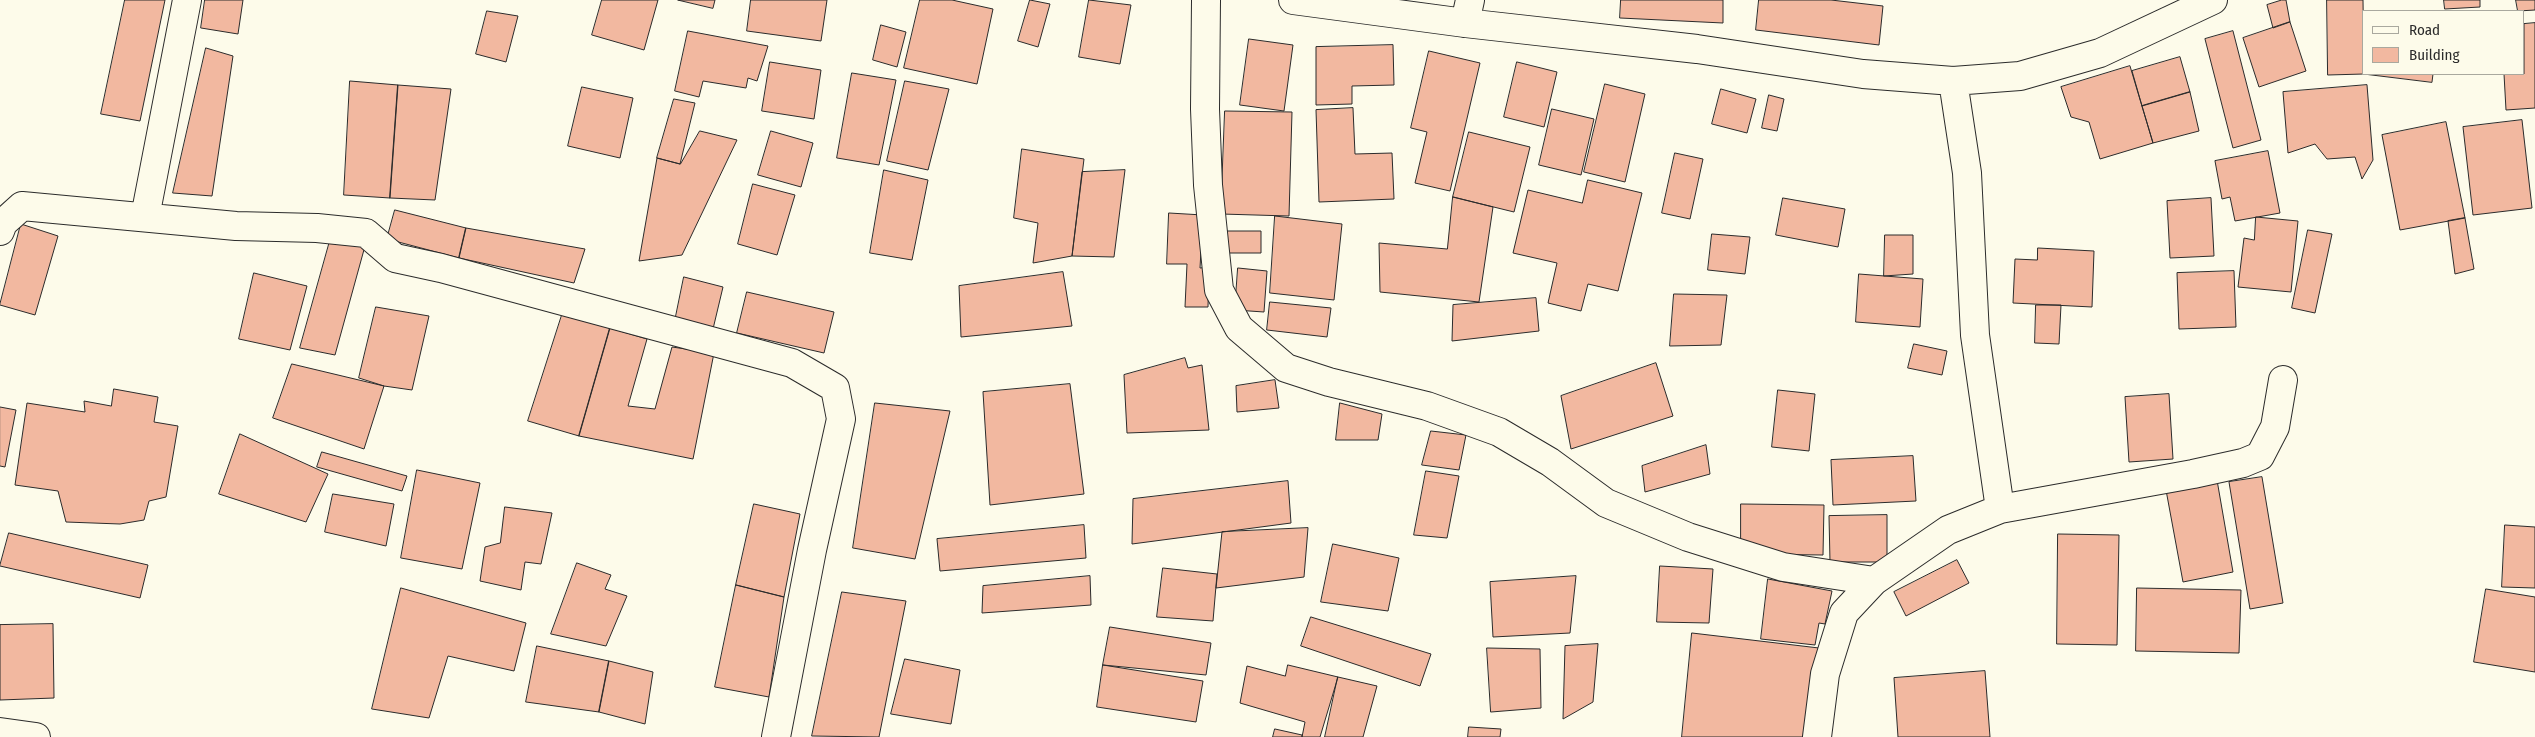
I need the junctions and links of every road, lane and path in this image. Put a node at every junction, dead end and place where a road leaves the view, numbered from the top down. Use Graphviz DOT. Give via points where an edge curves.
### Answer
graph roads {
  1 [pos="187,0"];
  2 [pos="1206,0"];
  3 [pos="1293,0"];
  4 [pos="2213,0"];
  5 [pos="1468,12"];
  6 [pos="1953,81"];
  7 [pos="145,217"];
  8 [pos="0,231"];
  9 [pos="2283,380"];
  10 [pos="2000,509"];
  11 [pos="1874,581"];
  12 [pos="0,732"];
  13 [pos="36,737"];
  14 [pos="776,737"];
  15 [pos="1817,737"];
  1 -- 7 [label="street"];
  2 -- 11 [label="street" via="1207,147 1218,281 1219,290 1239,328 1286,368 1427,406 1498,432 1550,462 1606,503 1688,537 1783,567"];
  3 -- 5 [label="street"];
  4 -- 6 [label="street" via="2100,54 2020,76"];
  5 -- 6 [label="street" via="1863,74"];
  6 -- 10 [label="street" via="1968,173 1975,335"];
  7 -- 8 [label="street" via="22,206 3,223"];
  7 -- 14 [label="street" via="366,234 396,258 792,363 835,388 842,419 812,550"];
  9 -- 10 [label="street" via="2275,427 2260,456 2193,474"];
  10 -- 11 [label="street" via="1948,530"];
  11 -- 15 [label="street" via="1844,613 1825,674"];
  12 -- 13 [label="street"];
}
